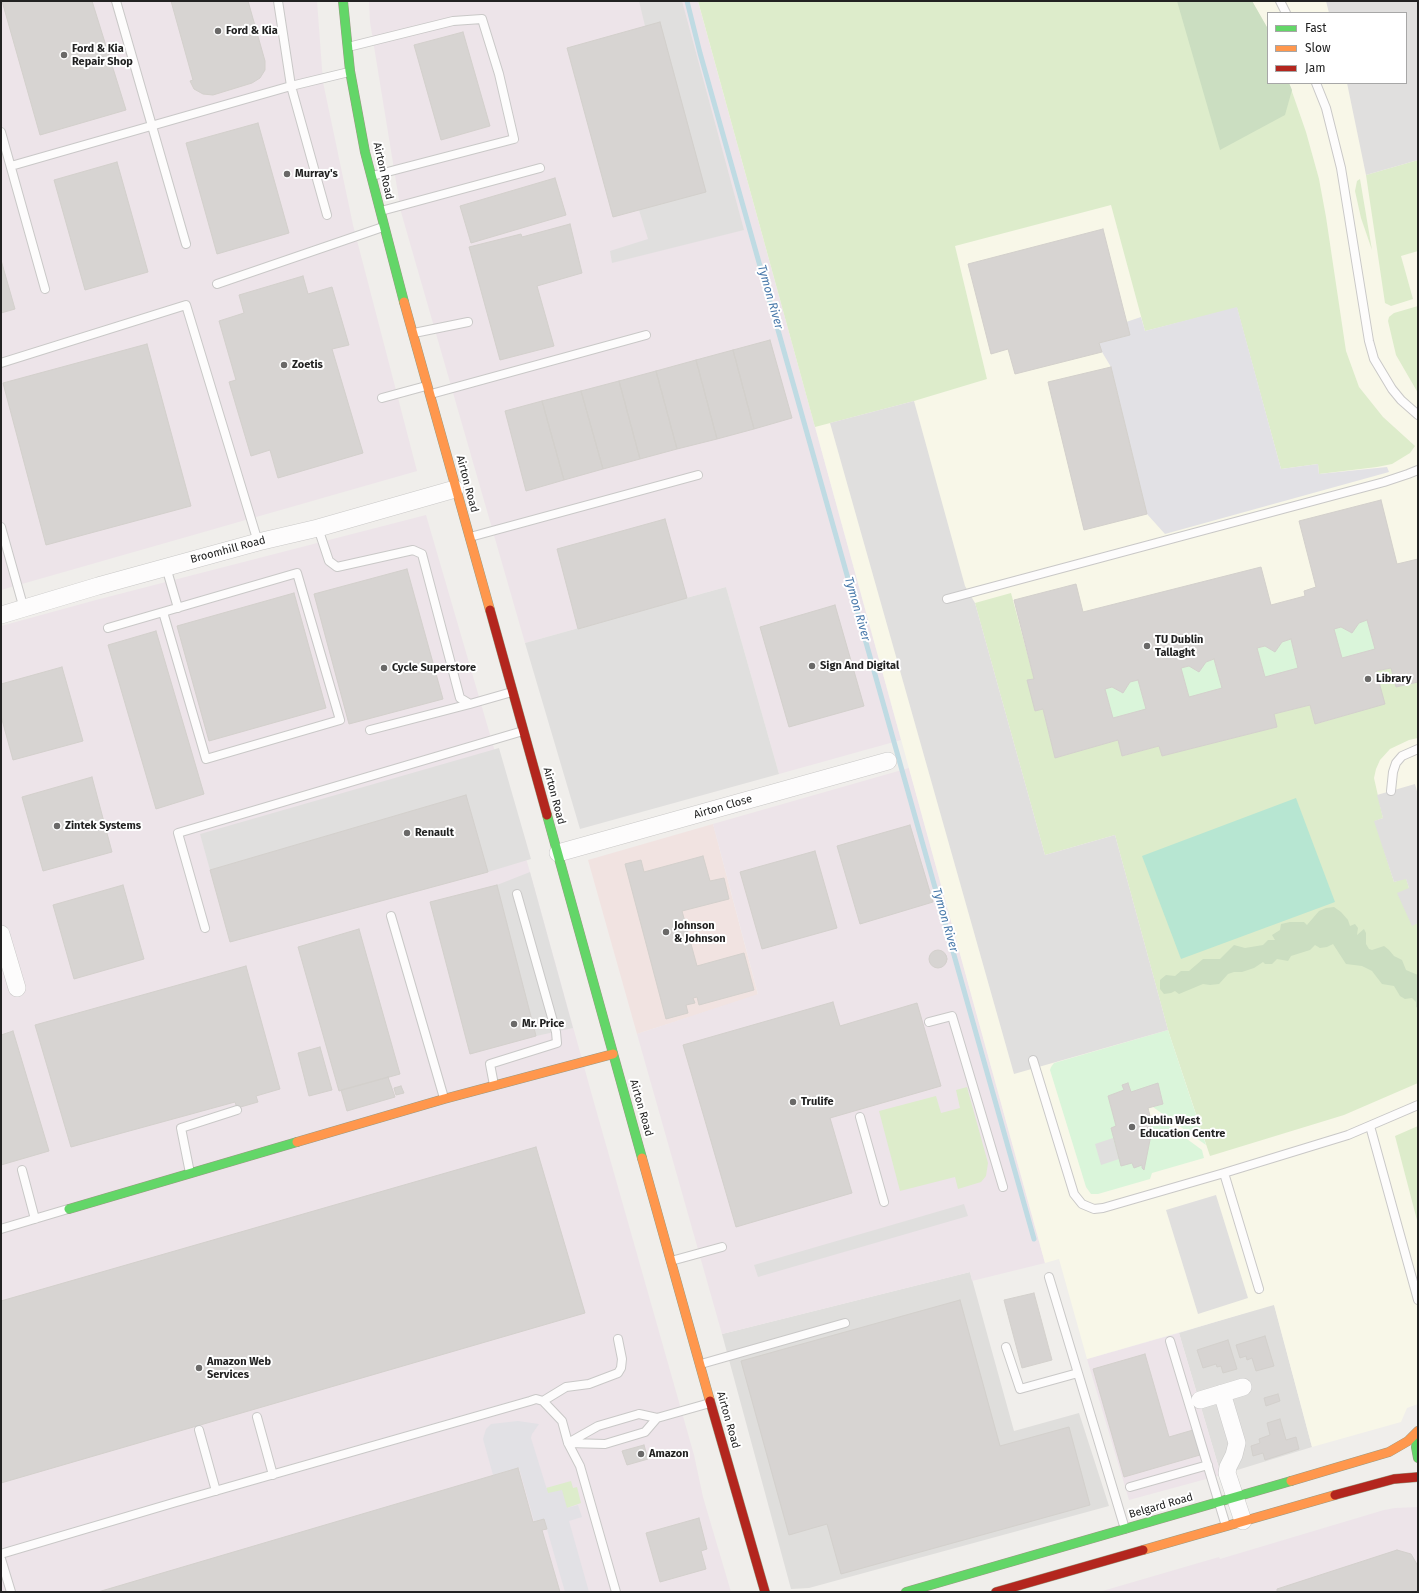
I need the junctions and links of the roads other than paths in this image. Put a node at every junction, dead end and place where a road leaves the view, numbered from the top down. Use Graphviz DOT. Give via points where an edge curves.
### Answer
graph roads {
  1 [pos="116,1"];
  2 [pos="278,1"];
  3 [pos="343,1"];
  4 [pos="1280,1"];
  5 [pos="1286,12"];
  6 [pos="348,48"];
  7 [pos="350,71"];
  8 [pos="1316,84"];
  9 [pos="291,86"];
  10 [pos="153,126"];
  11 [pos="1,132"];
  12 [pos="11,166"];
  13 [pos="540,168"];
  14 [pos="371,176"];
  15 [pos="380,211"];
  16 [pos="327,215"];
  17 [pos="384,226"];
  18 [pos="186,244"];
  19 [pos="217,284"];
  20 [pos="45,289"];
  21 [pos="468,322"];
  22 [pos="413,334"];
  23 [pos="646,335"];
  24 [pos="1,363"];
  25 [pos="429,390"];
  26 [pos="382,398"];
  27 [pos="1418,415"];
  28 [pos="1418,470"];
  29 [pos="698,475"];
  30 [pos="455,489"];
  31 [pos="1,527"];
  32 [pos="318,528"];
  33 [pos="469,537"];
  34 [pos="258,542"];
  35 [pos="166,568"];
  36 [pos="947,599"];
  37 [pos="178,608"];
  38 [pos="24,609"];
  39 [pos="163,612"];
  40 [pos="1,615"];
  41 [pos="108,628"];
  42 [pos="513,692"];
  43 [pos="470,704"];
  44 [pos="370,730"];
  45 [pos="524,731"];
  46 [pos="1418,749"];
  47 [pos="888,761"];
  48 [pos="1391,791"];
  49 [pos="558,853"];
  50 [pos="517,894"];
  51 [pos="391,916"];
  52 [pos="205,928"];
  53 [pos="1,934"];
  54 [pos="17,988"];
  55 [pos="929,1022"];
  56 [pos="614,1054"];
  57 [pos="1033,1060"];
  58 [pos="494,1086"];
  59 [pos="444,1099"];
  60 [pos="1418,1105"];
  61 [pos="237,1110"];
  62 [pos="860,1117"];
  63 [pos="1370,1126"];
  64 [pos="22,1170"];
  65 [pos="1224,1172"];
  66 [pos="190,1173"];
  67 [pos="1003,1187"];
  68 [pos="884,1202"];
  69 [pos="69,1209"];
  70 [pos="35,1219"];
  71 [pos="1,1229"];
  72 [pos="722,1247"];
  73 [pos="671,1261"];
  74 [pos="1049,1277"];
  75 [pos="1259,1289"];
  76 [pos="1418,1300"];
  77 [pos="845,1323"];
  78 [pos="618,1340"];
  79 [pos="1170,1341"];
  80 [pos="1006,1347"];
  81 [pos="700,1364"];
  82 [pos="1078,1373"];
  83 [pos="1243,1387"];
  84 [pos="1222,1394"];
  85 [pos="1200,1400"];
  86 [pos="543,1401"];
  87 [pos="711,1403"];
  88 [pos="257,1417"];
  89 [pos="657,1418"];
  90 [pos="199,1430"];
  91 [pos="1418,1431"];
  92 [pos="1418,1435"];
  93 [pos="568,1444"];
  94 [pos="1418,1458"];
  95 [pos="1208,1464"];
  96 [pos="273,1475"];
  97 [pos="1418,1477"];
  98 [pos="1130,1487"];
  99 [pos="216,1491"];
  100 [pos="1235,1497"];
  101 [pos="1219,1501"];
  102 [pos="1243,1521"];
  103 [pos="1226,1526"];
  104 [pos="1125,1529"];
  105 [pos="1,1554"];
  106 [pos="1,1558"];
  107 [pos="11,1592"];
  108 [pos="616,1592"];
  109 [pos="765,1592"];
  110 [pos="906,1592"];
  111 [pos="996,1592"];
  1 -- 10 [label="lane"];
  2 -- 9 [label="lane"];
  3 -- 6 [label="street, Airton Road"];
  4 -- 5 [label="lane"];
  6 -- 7 [label="street, Airton Road"];
  6 -- 14 [label="lane" via="453,21 482,19 499,74 514,139"];
  7 -- 9 [label="lane"];
  7 -- 14 [label="street, Airton Road"];
  8 -- 27 [label="lane" via="1326,108 1341,168 1369,342 1374,359 1392,389"];
  9 -- 10 [label="lane"];
  9 -- 16 [label="lane"];
  10 -- 12 [label="lane"];
  10 -- 18 [label="lane"];
  11 -- 12 [label="lane"];
  12 -- 20 [label="lane"];
  13 -- 15 [label="lane"];
  14 -- 15 [label="street, Airton Road"];
  15 -- 17 [label="street, Airton Road"];
  17 -- 19 [label="lane"];
  17 -- 22 [label="street, Airton Road"];
  21 -- 22 [label="lane"];
  22 -- 25 [label="street, Airton Road"];
  23 -- 25 [label="lane"];
  24 -- 34 [label="lane" via="186,305"];
  25 -- 26 [label="lane"];
  25 -- 30 [label="street, Airton Road"];
  28 -- 36 [label="lane" via="1384,482"];
  29 -- 33 [label="lane"];
  30 -- 32 [label="street, Broomhill Road"];
  30 -- 33 [label="street, Airton Road"];
  31 -- 38 [label="lane"];
  32 -- 34 [label="street, Broomhill Road"];
  32 -- 43 [label="lane" via="329,561 337,567 413,550 422,554 460,698"];
  33 -- 42 [label="street, Airton Road"];
  34 -- 35 [label="street, Broomhill Road"];
  35 -- 37 [label="lane"];
  35 -- 38 [label="street, Broomhill Road"];
  37 -- 39 [label="lane"];
  37 -- 39 [label="lane" via="297,573 340,720 206,759"];
  38 -- 40 [label="street, Broomhill Road"];
  39 -- 41 [label="lane"];
  42 -- 43 [label="lane"];
  42 -- 45 [label="street, Airton Road"];
  43 -- 44 [label="lane"];
  45 -- 49 [label="street, Airton Road"];
  45 -- 52 [label="lane" via="178,833"];
  46 -- 48 [label="lane" via="1402,756 1396,763"];
  47 -- 49 [label="street, Airton Close"];
  49 -- 56 [label="street, Airton Road"];
  50 -- 58 [label="lane" via="557,1043 490,1064"];
  51 -- 59 [label="lane"];
  53 -- 54 [label="street"];
  55 -- 67 [label="lane" via="952,1016"];
  56 -- 58 [label="street"];
  56 -- 73 [label="street, Airton Road"];
  57 -- 65 [label="lane" via="1074,1194 1082,1204 1094,1209 1103,1208"];
  58 -- 59 [label="street"];
  59 -- 66 [label="street"];
  60 -- 63 [label="lane"];
  61 -- 66 [label="lane" via="181,1128"];
  62 -- 68 [label="lane"];
  63 -- 65 [label="lane"];
  63 -- 76 [label="lane"];
  64 -- 70 [label="lane"];
  65 -- 75 [label="lane"];
  66 -- 69 [label="street"];
  69 -- 70 [label="lane"];
  70 -- 71 [label="lane"];
  72 -- 73 [label="lane"];
  73 -- 81 [label="street, Airton Road"];
  74 -- 82 [label="lane"];
  77 -- 81 [label="lane"];
  78 -- 86 [label="lane" via="622,1359 618,1373 589,1384 566,1387"];
  79 -- 95 [label="lane"];
  80 -- 82 [label="lane" via="1020,1389"];
  81 -- 87 [label="street, Airton Road"];
  82 -- 104 [label="lane"];
  83 -- 84 [label="street"];
  84 -- 85 [label="street"];
  84 -- 100 [label="street" via="1237,1443 1227,1473"];
  86 -- 93 [label="lane" via="562,1421"];
  86 -- 96 [label="lane" via="536,1399"];
  87 -- 89 [label="lane"];
  87 -- 109 [label="street, Airton Road"];
  88 -- 96 [label="lane"];
  89 -- 93 [label="lane" via="639,1414 598,1426"];
  89 -- 93 [label="lane" via="645,1432 611,1443"];
  90 -- 99 [label="lane"];
  91 -- 100 [label="street, Belgard Road" via="1408,1441 1388,1452"];
  92 -- 94 [label="street"];
  93 -- 108 [label="lane" via="580,1466"];
  95 -- 98 [label="lane"];
  95 -- 101 [label="lane"];
  96 -- 99 [label="lane"];
  97 -- 102 [label="street" via="1368,1485"];
  99 -- 105 [label="lane"];
  100 -- 101 [label="street, Belgard Road"];
  100 -- 102 [label="street"];
  101 -- 103 [label="lane"];
  101 -- 104 [label="street, Belgard Road"];
  102 -- 103 [label="street"];
  103 -- 111 [label="street"];
  104 -- 110 [label="street, Belgard Road"];
  106 -- 107 [label="lane"];
}
